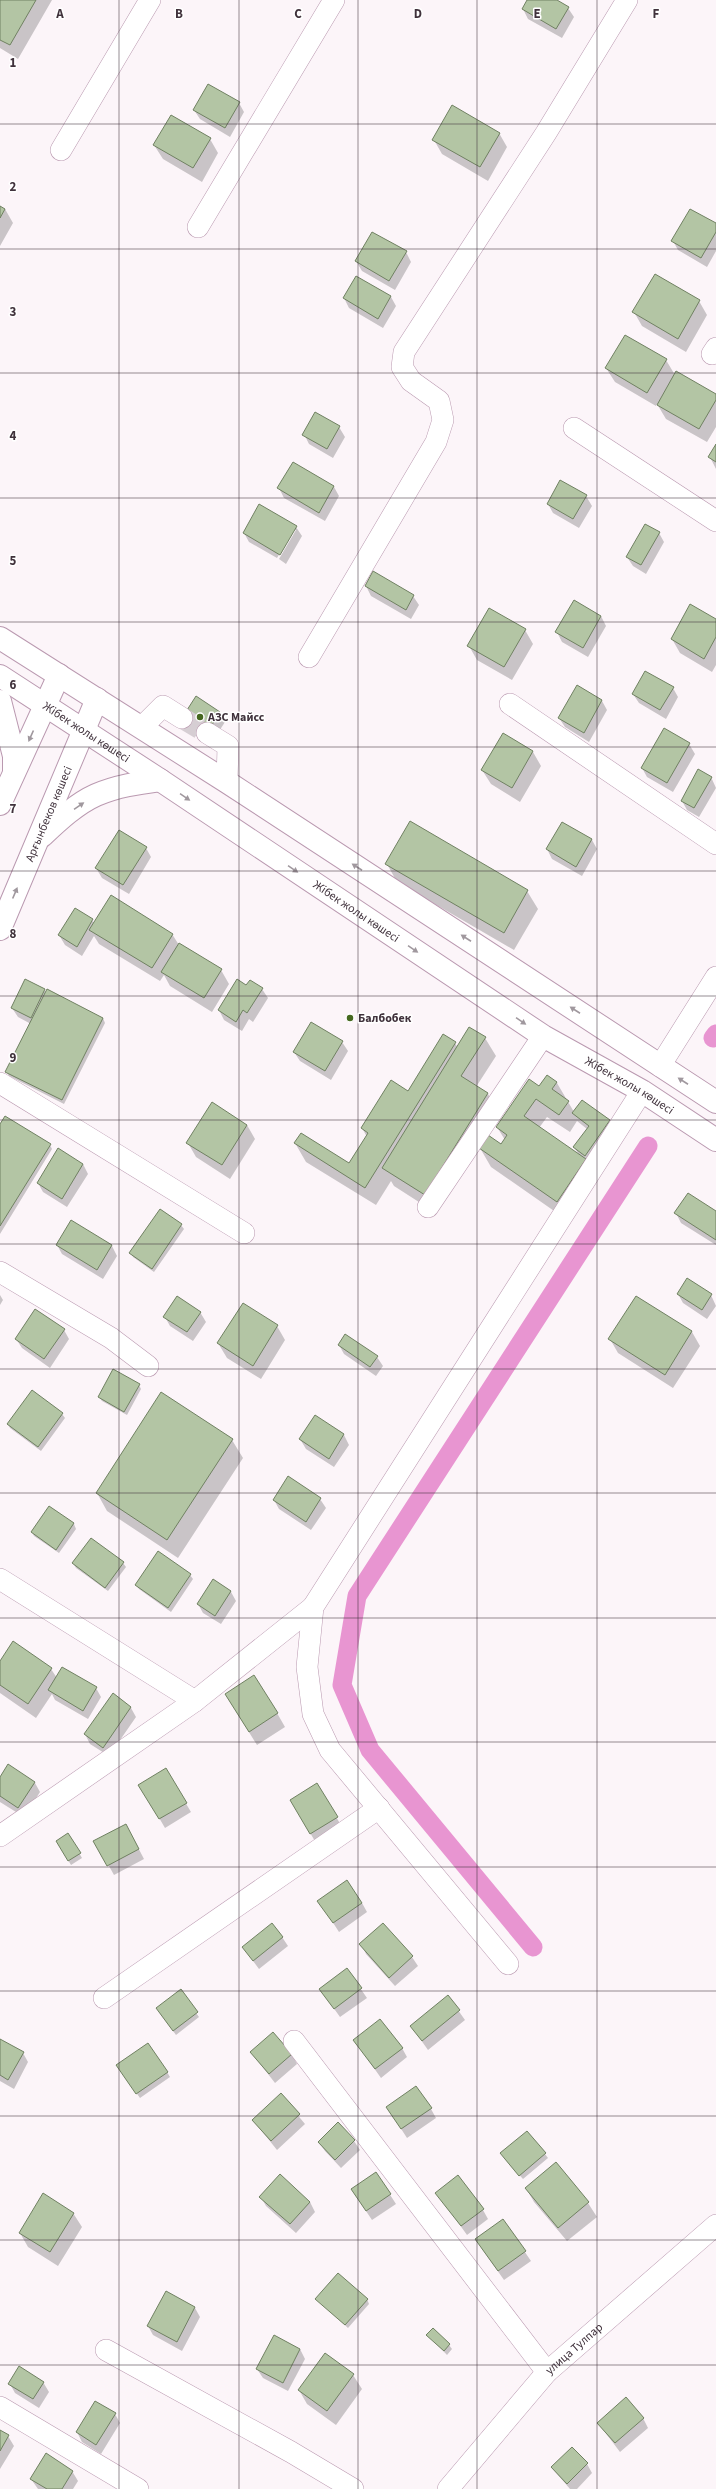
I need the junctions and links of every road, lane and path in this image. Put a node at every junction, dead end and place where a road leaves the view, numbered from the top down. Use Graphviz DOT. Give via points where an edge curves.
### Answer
graph roads {
  1 [pos="150,0"];
  2 [pos="334,0"];
  3 [pos="627,0"];
  4 [pos="61,150"];
  5 [pos="198,227"];
  6 [pos="574,428"];
  7 [pos="716,521"];
  8 [pos="0,638"];
  9 [pos="308,657"];
  10 [pos="59,675"];
  11 [pos="0,676"];
  12 [pos="97,699"];
  13 [pos="0,701"];
  14 [pos="44,704"];
  15 [pos="510,704"];
  16 [pos="182,718"];
  17 [pos="142,727"];
  18 [pos="84,730"];
  19 [pos="207,733"];
  20 [pos="14,773"];
  21 [pos="160,780"];
  22 [pos="227,782"];
  23 [pos="0,804"];
  24 [pos="38,839"];
  25 [pos="716,844"];
  26 [pos="0,929"];
  27 [pos="716,977"];
  28 [pos="543,1036"];
  29 [pos="660,1066"];
  30 [pos="0,1083"];
  31 [pos="642,1091"];
  32 [pos="716,1102"];
  33 [pos="716,1140"];
  34 [pos="428,1207"];
  35 [pos="244,1233"];
  36 [pos="0,1272"];
  37 [pos="148,1366"];
  38 [pos="0,1579"];
  39 [pos="313,1607"];
  40 [pos="195,1701"];
  41 [pos="378,1808"];
  42 [pos="9,1818"];
  43 [pos="0,1836"];
  44 [pos="508,1964"];
  45 [pos="104,1998"];
  46 [pos="294,2041"];
  47 [pos="716,2225"];
  48 [pos="106,2350"];
  49 [pos="546,2372"];
  50 [pos="0,2407"];
  51 [pos="138,2489"];
  52 [pos="353,2489"];
  53 [pos="448,2489"];
  1 -- 4 [label="street"];
  2 -- 5 [label="street"];
  3 -- 9 [label="street" via="546,133 404,352 402,367 411,381 439,401 443,420 436,442"];
  6 -- 7 [label="street"];
  8 -- 10 [label="main road"];
  10 -- 12 [label="main road"];
  10 -- 14 [label="main road"];
  11 -- 14 [label="main road, Жібек жолы көшесі"];
  12 -- 17 [label="main road"];
  12 -- 18 [label="main road, Арғынбеков көшесі"];
  13 -- 20 [label="main road" via="14,756"];
  14 -- 18 [label="main road, Жібек жолы көшесі"];
  14 -- 20 [label="main road, one-way"];
  15 -- 25 [label="street"];
  16 -- 17 [label="street" via="163,706"];
  17 -- 22 [label="main road"];
  18 -- 21 [label="main road, Жібек жолы көшесі"];
  18 -- 24 [label="main road, Арғынбеков көшесі"];
  19 -- 22 [label="street" via="228,746"];
  20 -- 23 [label="main road"];
  24 -- 21 [label="main road, one-way" via="63,817 95,795 123,786"];
  21 -- 28 [label="main road, Жібек жолы көшесі, one-way"];
  29 -- 22 [label="main road, one-way"];
  26 -- 24 [label="main road, Арғынбеков көшесі, one-way"];
  27 -- 29 [label="street"];
  28 -- 31 [label="main road, Жібек жолы көшесі"];
  28 -- 34 [label="street"];
  32 -- 29 [label="main road, one-way"];
  30 -- 35 [label="street"];
  31 -- 33 [label="main road, Жібек жолы көшесі"];
  31 -- 39 [label="street"];
  36 -- 37 [label="street" via="111,1338"];
  38 -- 40 [label="street"];
  39 -- 40 [label="street"];
  39 -- 41 [label="street" via="307,1667 313,1714 330,1750"];
  40 -- 42 [label="street"];
  41 -- 44 [label="street"];
  41 -- 45 [label="street"];
  42 -- 43 [label="street"];
  46 -- 49 [label="street"];
  47 -- 49 [label="street, улица Тулпар"];
  48 -- 52 [label="street"];
  49 -- 53 [label="street, улица Тулпар"];
  50 -- 51 [label="street"];
}
